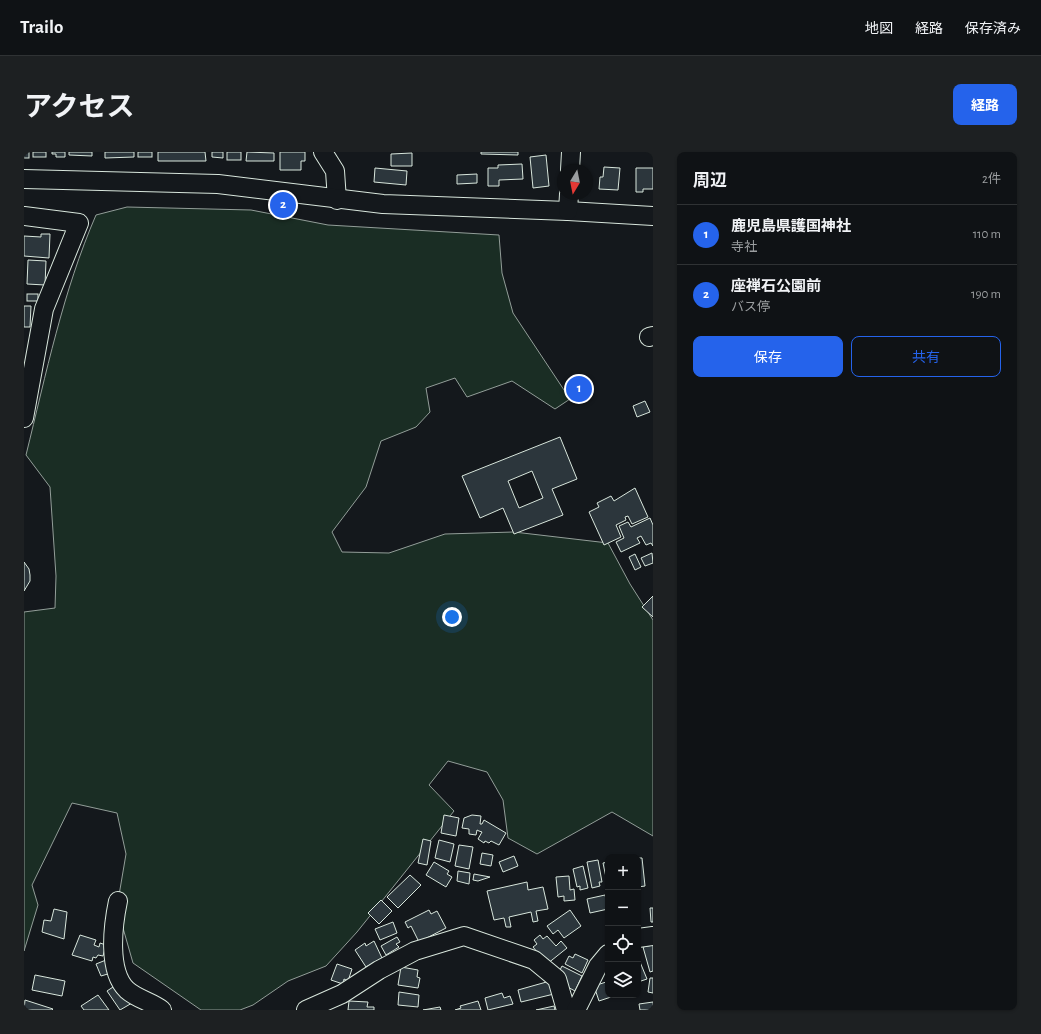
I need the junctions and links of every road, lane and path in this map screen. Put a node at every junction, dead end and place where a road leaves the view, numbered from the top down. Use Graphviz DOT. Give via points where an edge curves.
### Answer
graph roads {
  1 [pos="323,152"];
  2 [pos="571,152"];
  3 [pos="570,164"];
  4 [pos="24,179"];
  5 [pos="337,200"];
  6 [pos="568,202"];
  7 [pos="24,216"];
  8 [pos="653,216"];
  9 [pos="24,418"];
  10 [pos="118,901"];
  11 [pos="653,936"];
  12 [pos="641,938"];
  13 [pos="605,958"];
  14 [pos="157,1009"];
  15 [pos="306,1010"];
  16 [pos="566,1010"];
  17 [pos="576,1010"];
  1 -- 5 [label="street" via="335,170"];
  2 -- 3 [label="street"];
  4 -- 5 [label="street" via="250,186"];
  5 -- 6 [label="street" via="433,207"];
  6 -- 8 [label="street"];
  7 -- 9 [label="street" via="79,223 44,309"];
  10 -- 14 [label="street" via="112,936 118,975 127,990"];
  11 -- 12 [label="street"];
  13 -- 17 [label="street" via="598,966"];
  15 -- 16 [label="street" via="342,994 378,970 415,951 464,936 534,960 557,979"];
}
